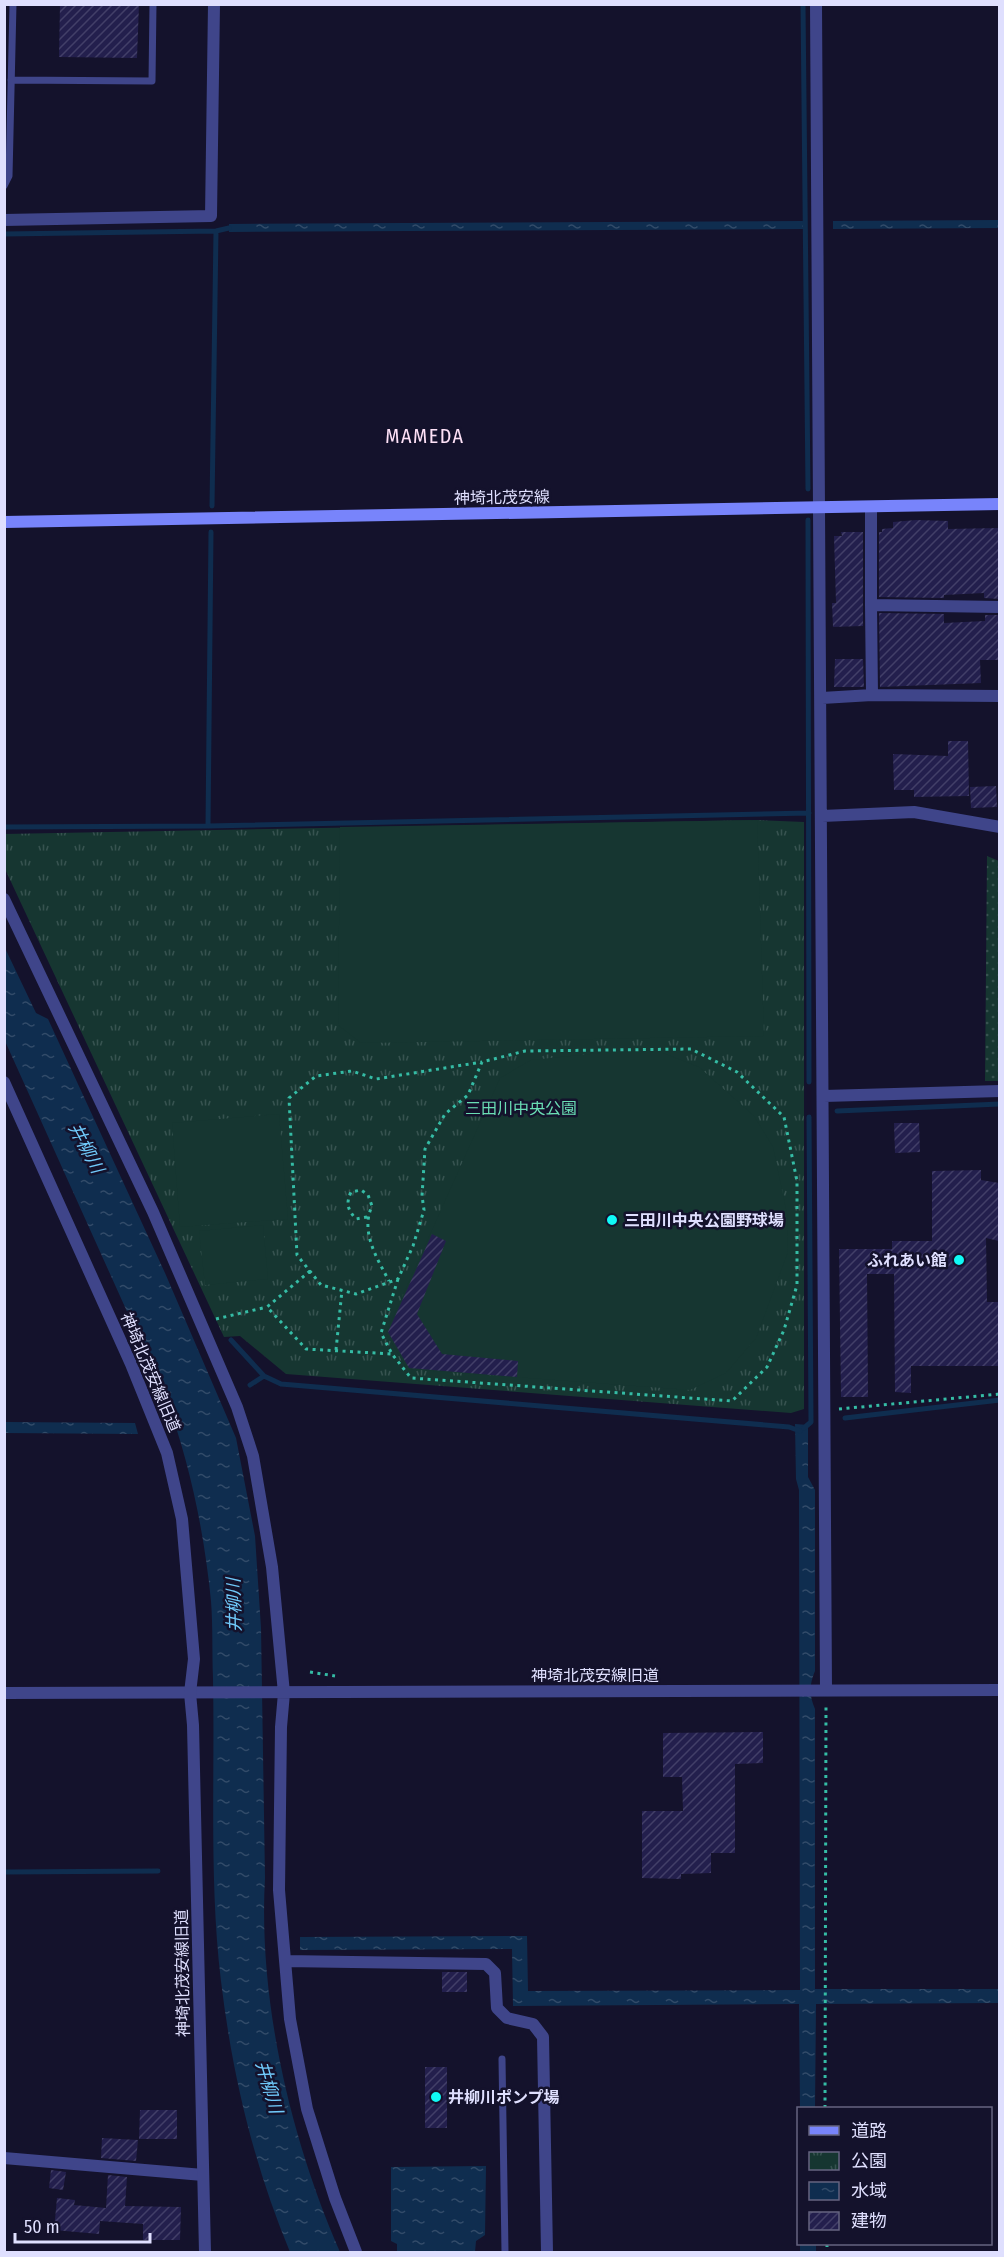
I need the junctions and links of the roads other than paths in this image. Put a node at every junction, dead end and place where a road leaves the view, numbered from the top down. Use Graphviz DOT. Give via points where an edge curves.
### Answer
graph roads {
  1 [pos="13,4"];
  2 [pos="153,4"];
  3 [pos="214,4"];
  4 [pos="816,4"];
  5 [pos="11,80"];
  6 [pos="4,186"];
  7 [pos="4,220"];
  8 [pos="999,504"];
  9 [pos="821,507"];
  10 [pos="872,507"];
  11 [pos="4,522"];
  12 [pos="871,605"];
  13 [pos="999,607"];
  14 [pos="872,695"];
  15 [pos="999,696"];
  16 [pos="822,698"];
  17 [pos="822,816"];
  18 [pos="999,827"];
  19 [pos="4,899"];
  20 [pos="4,1082"];
  21 [pos="999,1091"];
  22 [pos="824,1096"];
  23 [pos="826,1690"];
  24 [pos="999,1690"];
  25 [pos="4,1693"];
  26 [pos="190,1693"];
  27 [pos="284,1693"];
  28 [pos="285,1961"];
  29 [pos="502,2059"];
  30 [pos="4,2158"];
  31 [pos="203,2175"];
  32 [pos="205,2253"];
  33 [pos="356,2253"];
  34 [pos="505,2253"];
  35 [pos="547,2253"];
  1 -- 5 [label="lane"];
  2 -- 5 [label="lane" via="152,81"];
  3 -- 7 [label="street" via="211,216"];
  4 -- 9 [label="street"];
  5 -- 6 [label="lane" via="9,176"];
  8 -- 10 [label="main road, 神埼北茂安線"];
  9 -- 10 [label="main road, 神埼北茂安線"];
  9 -- 11 [label="main road, 神埼北茂安線"];
  9 -- 16 [label="street"];
  10 -- 12 [label="street"];
  12 -- 13 [label="street"];
  12 -- 14 [label="street"];
  14 -- 15 [label="street"];
  14 -- 16 [label="street"];
  16 -- 17 [label="street"];
  17 -- 18 [label="street" via="914,812"];
  17 -- 22 [label="street"];
  19 -- 27 [label="street" via="153,1212 237,1407 253,1456 272,1567"];
  20 -- 26 [label="street, 神埼北茂安線旧道" via="167,1453 182,1519 194,1659"];
  21 -- 22 [label="street"];
  22 -- 23 [label="street"];
  23 -- 24 [label="street, 神埼北茂安線旧道"];
  23 -- 27 [label="street, 神埼北茂安線旧道"];
  25 -- 26 [label="street"];
  26 -- 27 [label="street, 神埼北茂安線旧道"];
  26 -- 31 [label="street, 神埼北茂安線旧道"];
  27 -- 28 [label="street" via="279,1890"];
  28 -- 33 [label="street" via="290,2019 308,2109"];
  28 -- 35 [label="street" via="486,1964 495,1972 497,2008 507,2018 532,2024 543,2037"];
  29 -- 34 [label="lane"];
  30 -- 31 [label="street"];
  31 -- 32 [label="street, 神埼北茂安線旧道"];
}
